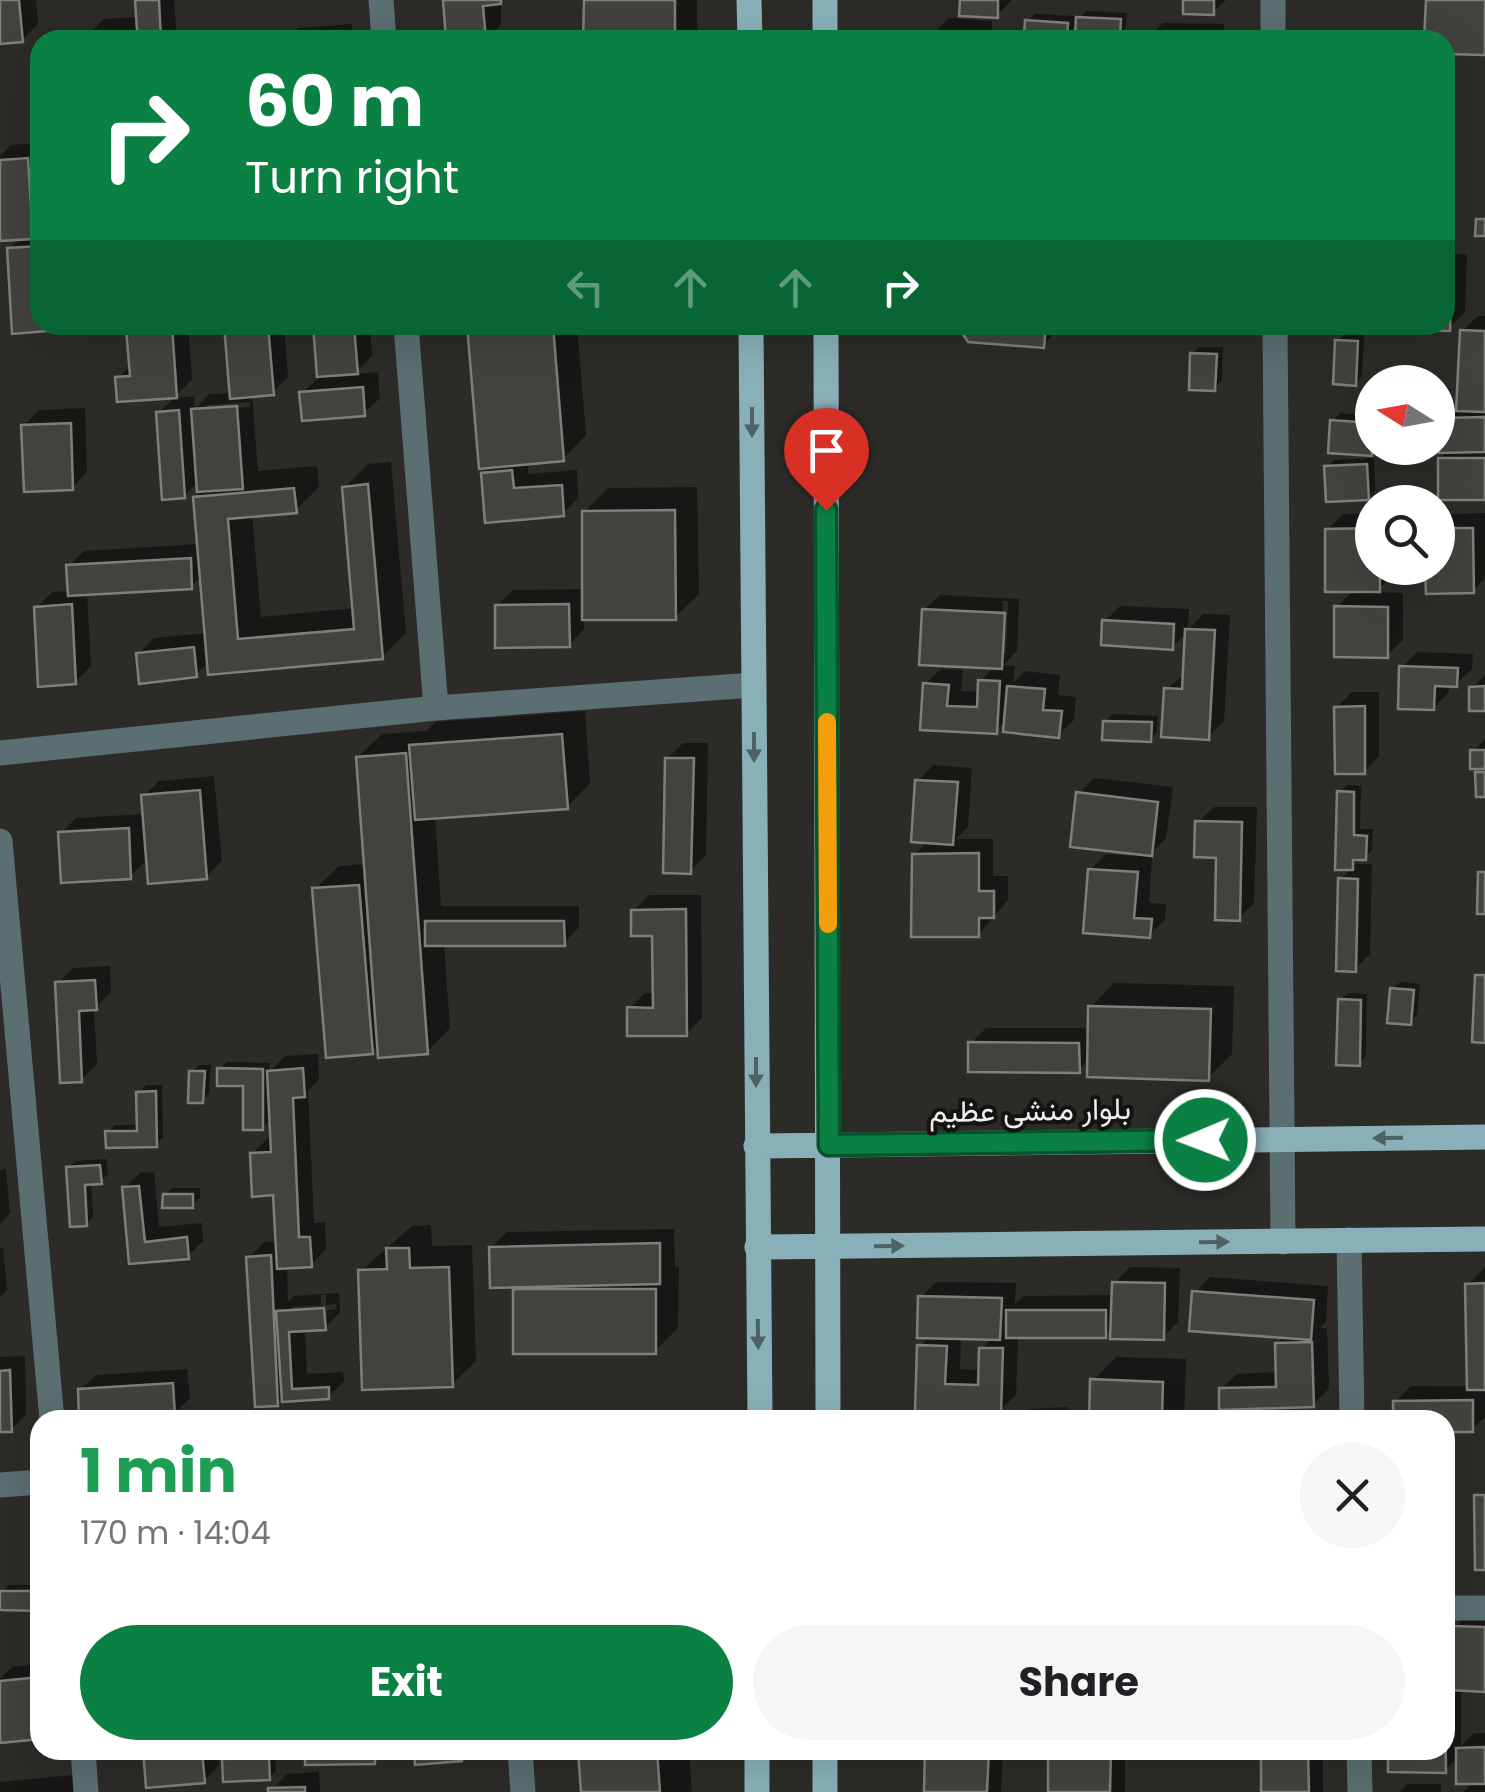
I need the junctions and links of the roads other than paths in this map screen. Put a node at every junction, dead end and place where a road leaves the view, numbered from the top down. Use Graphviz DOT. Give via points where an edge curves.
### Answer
graph roads {
  1 [pos="381,0"];
  2 [pos="750,0"];
  3 [pos="825,0"];
  4 [pos="1273,0"];
  5 [pos="383,30"];
  6 [pos="750,30"];
  7 [pos="825,30"];
  8 [pos="1273,30"];
  9 [pos="407,335"];
  10 [pos="751,335"];
  11 [pos="826,335"];
  12 [pos="1275,335"];
  13 [pos="754,685"];
  14 [pos="436,708"];
  15 [pos="0,753"];
  16 [pos="0,842"];
  17 [pos="1485,1136"];
  18 [pos="1280,1139"];
  19 [pos="829,1145"];
  20 [pos="756,1146"];
  21 [pos="1485,1239"];
  22 [pos="1349,1240"];
  23 [pos="1282,1242"];
  24 [pos="829,1246"];
  25 [pos="757,1247"];
  26 [pos="51,1410"];
  27 [pos="760,1410"];
  28 [pos="828,1410"];
  29 [pos="1352,1410"];
  30 [pos="30,1483"];
  31 [pos="0,1485"];
  32 [pos="1455,1608"];
  33 [pos="1485,1608"];
  34 [pos="83,1760"];
  35 [pos="521,1760"];
  36 [pos="757,1760"];
  37 [pos="825,1760"];
  38 [pos="1359,1760"];
  39 [pos="86,1792"];
  40 [pos="523,1792"];
  41 [pos="757,1792"];
  42 [pos="824,1792"];
  43 [pos="1360,1792"];
  1 -- 5 [label="street"];
  2 -- 6 [label="main road"];
  3 -- 7 [label="main road"];
  4 -- 8 [label="street"];
  9 -- 14 [label="street"];
  10 -- 13 [label="main road, one-way"];
  11 -- 19 [label="main road"];
  12 -- 18 [label="street"];
  13 -- 14 [label="street"];
  13 -- 20 [label="main road, one-way"];
  14 -- 15 [label="street"];
  16 -- 26 [label="street"];
  17 -- 18 [label="main road, بلوار منشی عظیم, one-way"];
  18 -- 19 [label="main road, بلوار منشی عظیم"];
  18 -- 23 [label="street"];
  19 -- 20 [label="main road, بلوار منشی عظیم"];
  19 -- 24 [label="main road"];
  20 -- 25 [label="main road"];
  21 -- 22 [label="main road"];
  22 -- 23 [label="main road"];
  22 -- 29 [label="street"];
  24 -- 23 [label="main road, one-way"];
  24 -- 25 [label="main road"];
  24 -- 28 [label="main road"];
  25 -- 27 [label="main road, one-way"];
  30 -- 31 [label="street"];
  32 -- 33 [label="street"];
  34 -- 39 [label="street"];
  35 -- 40 [label="street"];
  36 -- 41 [label="main road"];
  37 -- 42 [label="main road"];
  38 -- 43 [label="street"];
}
